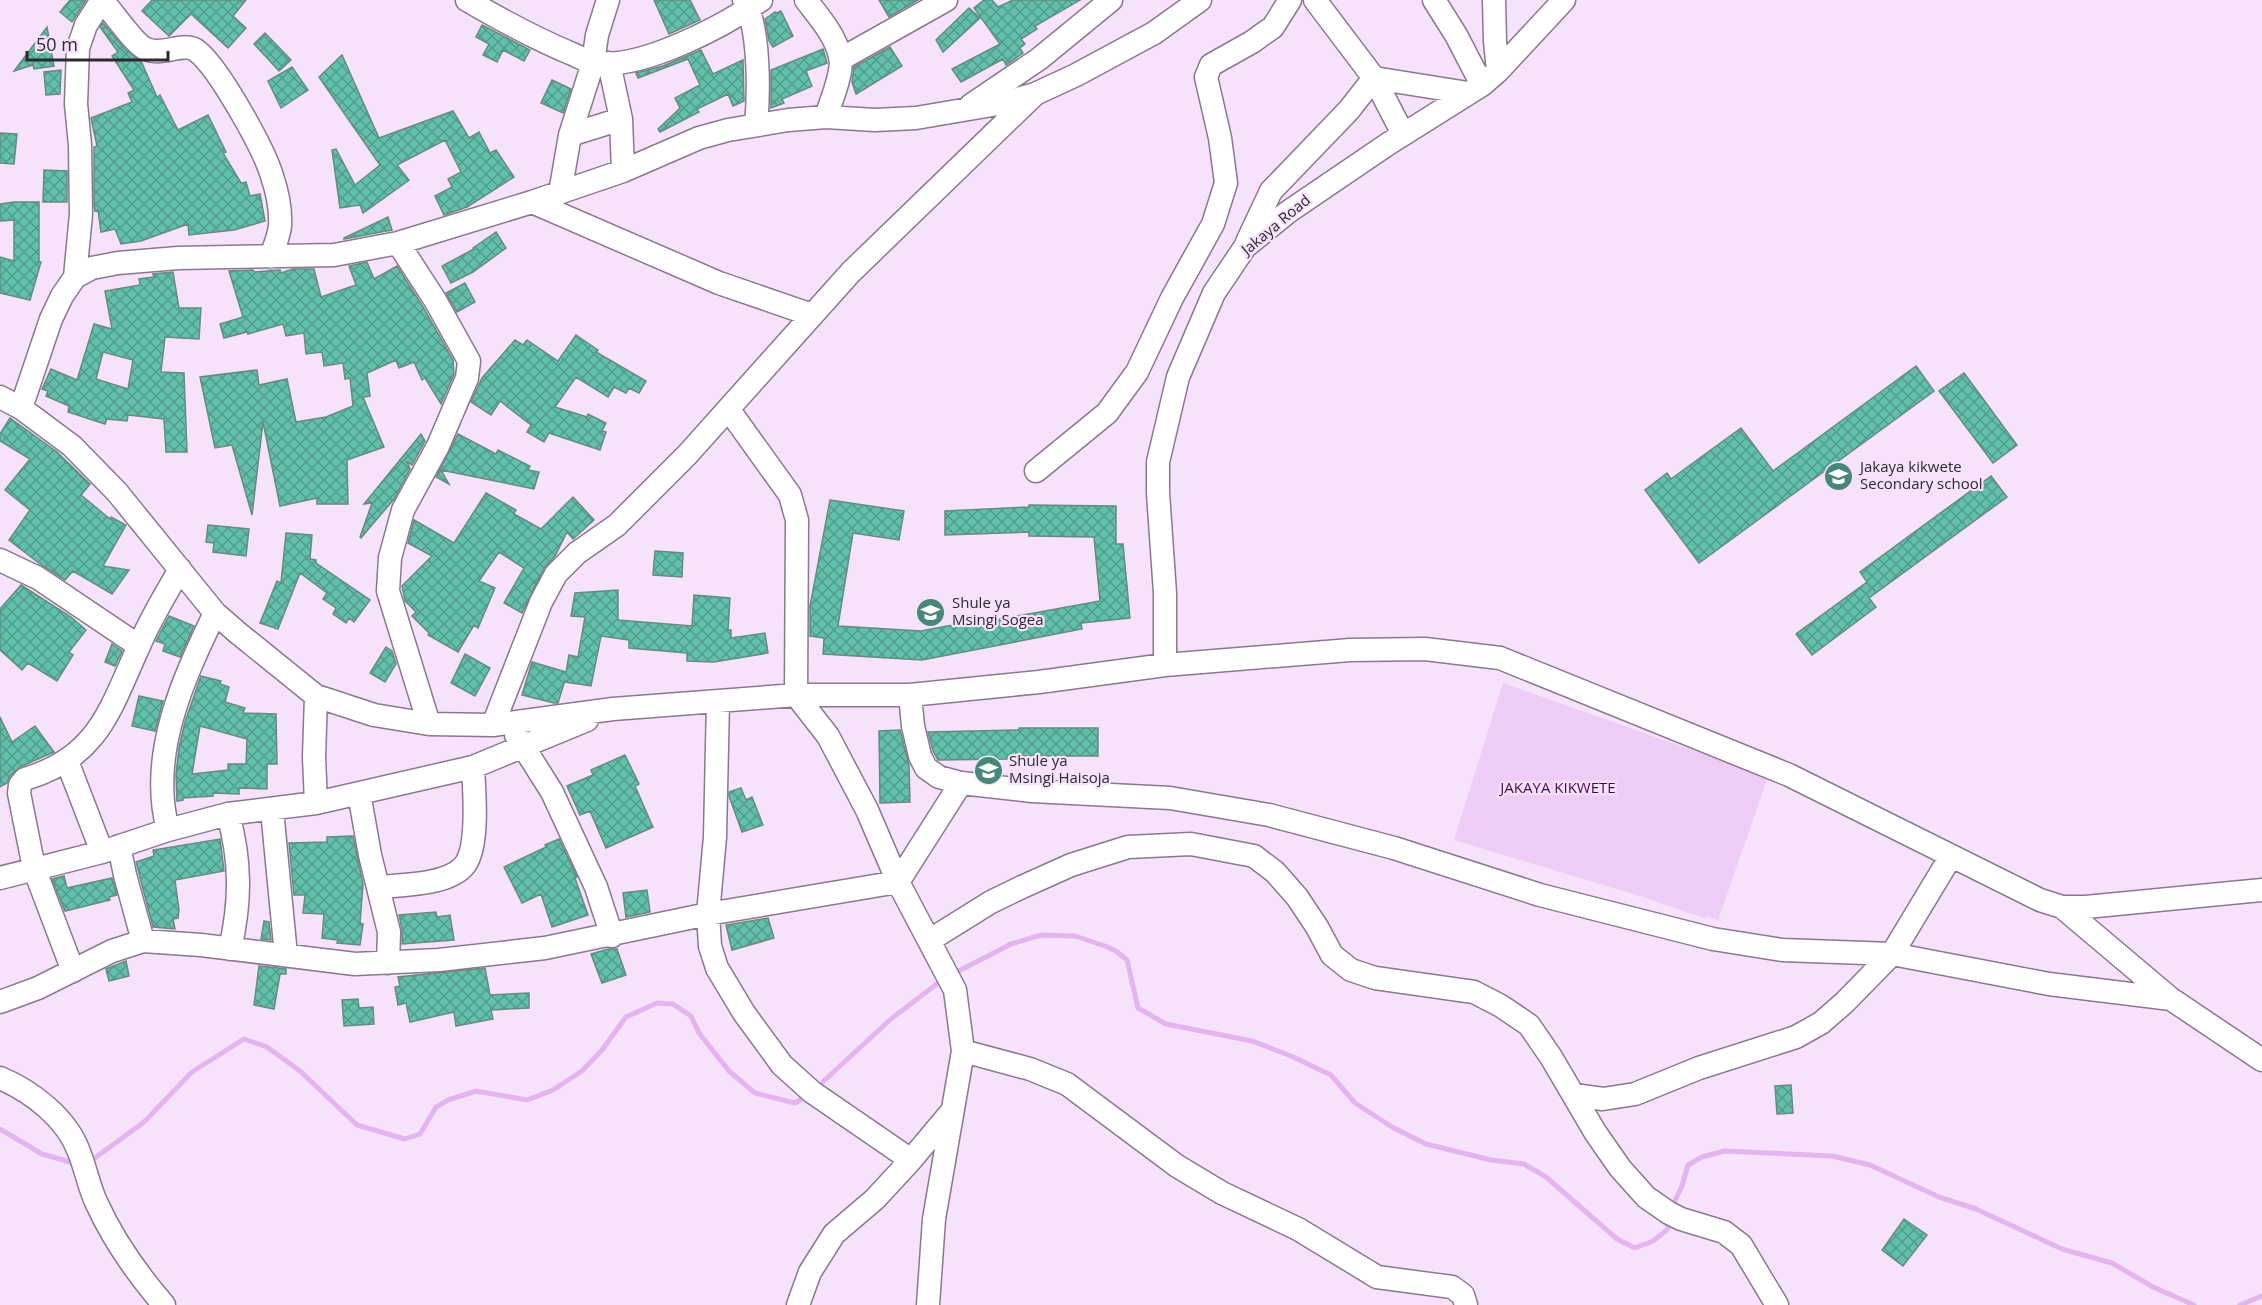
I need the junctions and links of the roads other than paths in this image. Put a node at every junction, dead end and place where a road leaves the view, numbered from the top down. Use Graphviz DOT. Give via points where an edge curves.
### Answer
graph roads {
  1 [pos="102,0"];
  2 [pos="468,0"];
  3 [pos="608,0"];
  4 [pos="806,0"];
  5 [pos="946,0"];
  6 [pos="1111,0"];
  7 [pos="1200,0"];
  8 [pos="1290,0"];
  9 [pos="1315,0"];
  10 [pos="1434,0"];
  11 [pos="1494,0"];
  12 [pos="1564,0"];
  13 [pos="751,3"];
  14 [pos="841,59"];
  15 [pos="601,63"];
  16 [pos="1374,78"];
  17 [pos="1483,83"];
  18 [pos="1035,94"];
  19 [pos="962,111"];
  20 [pos="826,117"];
  21 [pos="621,119"];
  22 [pos="756,125"];
  23 [pos="1403,134"];
  24 [pos="570,135"];
  25 [pos="623,171"];
  26 [pos="560,193"];
  27 [pos="532,202"];
  28 [pos="398,243"];
  29 [pos="1245,247"];
  30 [pos="271,257"];
  31 [pos="75,277"];
  32 [pos="812,315"];
  33 [pos="0,397"];
  34 [pos="21,408"];
  35 [pos="729,410"];
  36 [pos="1036,471"];
  37 [pos="0,560"];
  38 [pos="180,568"];
  39 [pos="215,613"];
  40 [pos="139,646"];
  41 [pos="1166,665"];
  42 [pos="796,695"];
  43 [pos="910,695"];
  44 [pos="316,696"];
  45 [pos="718,701"];
  46 [pos="613,709"];
  47 [pos="429,724"];
  48 [pos="501,724"];
  49 [pos="523,748"];
  50 [pos="67,761"];
  51 [pos="473,767"];
  52 [pos="961,783"];
  53 [pos="359,793"];
  54 [pos="316,803"];
  55 [pos="272,810"];
  56 [pos="228,814"];
  57 [pos="168,830"];
  58 [pos="110,849"];
  59 [pos="1951,856"];
  60 [pos="34,868"];
  61 [pos="0,878"];
  62 [pos="898,882"];
  63 [pos="378,887"];
  64 [pos="2262,890"];
  65 [pos="2062,907"];
  66 [pos="708,914"];
  67 [pos="612,936"];
  68 [pos="143,940"];
  69 [pos="930,940"];
  70 [pos="230,949"];
  71 [pos="1892,954"];
  72 [pos="286,955"];
  73 [pos="388,963"];
  74 [pos="73,971"];
  75 [pos="1,998"];
  76 [pos="2170,999"];
  77 [pos="963,1051"];
  78 [pos="2262,1060"];
  79 [pos="0,1078"];
  80 [pos="1574,1095"];
  81 [pos="952,1111"];
  82 [pos="911,1160"];
  83 [pos="164,1305"];
  84 [pos="798,1305"];
  85 [pos="928,1305"];
  86 [pos="1466,1305"];
  87 [pos="1777,1305"];
  1 -- 30 [label="street" via="143,48 156,53 196,49 219,76 272,175 280,227"];
  1 -- 31 [label="street" via="86,25 78,48 76,104 81,214"];
  2 -- 15 [label="street" via="511,26"];
  3 -- 15 [label="street" via="597,35"];
  4 -- 14 [label="street" via="832,36"];
  5 -- 14 [label="street"];
  6 -- 19 [label="street" via="1039,59"];
  7 -- 18 [label="street" via="1143,39"];
  8 -- 36 [label="street" via="1273,27 1211,65 1208,71 1226,183 1213,224 1167,307 1137,372 1107,413"];
  9 -- 16 [label="street"];
  10 -- 17 [label="street"];
  11 -- 17 [label="street" via="1495,41"];
  12 -- 17 [label="street, Jakaya Road"];
  13 -- 15 [label="street" via="720,26 690,40 633,60"];
  13 -- 22 [label="street" via="757,63"];
  14 -- 20 [label="street"];
  15 -- 21 [label="street"];
  15 -- 24 [label="street"];
  16 -- 17 [label="street"];
  16 -- 23 [label="street"];
  16 -- 29 [label="street" via="1349,110 1271,191"];
  17 -- 23 [label="street, Jakaya Road"];
  18 -- 19 [label="street"];
  18 -- 32 [label="street" via="851,272"];
  19 -- 20 [label="street" via="875,120"];
  20 -- 22 [label="street"];
  21 -- 24 [label="street"];
  21 -- 25 [label="street"];
  22 -- 25 [label="street" via="699,138"];
  23 -- 29 [label="street, Jakaya Road" via="1288,212"];
  24 -- 26 [label="street"];
  25 -- 26 [label="street"];
  26 -- 27 [label="street"];
  27 -- 28 [label="street"];
  27 -- 32 [label="street" via="719,283"];
  28 -- 30 [label="street" via="334,255"];
  28 -- 47 [label="street" via="469,361 467,378 438,446 403,510 390,558 388,591"];
  29 -- 41 [label="street, Jakaya Road" via="1214,293 1178,377 1158,462"];
  30 -- 31 [label="street" via="128,262 92,268"];
  31 -- 34 [label="street" via="51,319"];
  32 -- 35 [label="street"];
  33 -- 34 [label="street"];
  34 -- 38 [label="street" via="72,446 110,484"];
  35 -- 42 [label="street" via="790,495 797,520"];
  35 -- 48 [label="street" via="617,525 577,553 556,574 541,602"];
  37 -- 40 [label="street" via="38,578"];
  38 -- 39 [label="street"];
  38 -- 40 [label="street"];
  39 -- 44 [label="street"];
  39 -- 57 [label="street" via="176,700 165,750 161,796"];
  40 -- 50 [label="street" via="95,735"];
  41 -- 43 [label="street"];
  41 -- 59 [label="street" via="1350,650 1425,649 1500,658 1789,775"];
  42 -- 43 [label="street"];
  42 -- 45 [label="street"];
  42 -- 62 [label="street" via="828,736 867,810"];
  43 -- 52 [label="street" via="913,726 926,768 939,777"];
  44 -- 47 [label="street" via="374,715"];
  44 -- 54 [label="street"];
  45 -- 46 [label="street"];
  45 -- 66 [label="street" via="715,837"];
  46 -- 48 [label="street"];
  46 -- 49 [label="street"];
  47 -- 48 [label="street"];
  48 -- 49 [label="street"];
  49 -- 51 [label="street"];
  49 -- 67 [label="street" via="552,792 596,887"];
  50 -- 58 [label="street"];
  50 -- 60 [label="street" via="25,779 20,785"];
  51 -- 53 [label="street"];
  51 -- 63 [label="street" via="476,813 470,856 463,868 427,883"];
  52 -- 62 [label="street"];
  52 -- 71 [label="street" via="1170,798 1269,815 1394,848 1540,895 1713,939 1782,950"];
  53 -- 54 [label="street"];
  53 -- 63 [label="street"];
  54 -- 55 [label="street"];
  55 -- 56 [label="street"];
  55 -- 72 [label="street"];
  56 -- 57 [label="street"];
  56 -- 70 [label="street" via="239,881 239,905"];
  57 -- 58 [label="street"];
  58 -- 60 [label="street"];
  58 -- 68 [label="street" via="124,875"];
  59 -- 65 [label="street"];
  59 -- 71 [label="street"];
  60 -- 61 [label="street"];
  60 -- 74 [label="street"];
  62 -- 66 [label="street"];
  62 -- 69 [label="street"];
  63 -- 73 [label="street" via="389,932"];
  64 -- 65 [label="street"];
  65 -- 76 [label="street"];
  66 -- 67 [label="street"];
  66 -- 82 [label="street" via="710,946 717,968 782,1065 812,1092"];
  67 -- 73 [label="street" via="545,948"];
  68 -- 70 [label="street"];
  68 -- 74 [label="street"];
  69 -- 77 [label="street" via="956,990"];
  69 -- 80 [label="street" via="1022,887 1128,846 1191,844 1231,850 1254,856 1275,872 1297,897 1332,955 1351,970 1374,978 1474,992 1529,1025"];
  70 -- 72 [label="street"];
  71 -- 76 [label="street" via="2049,984"];
  71 -- 80 [label="street" via="1821,1023 1796,1036 1635,1094 1603,1099"];
  72 -- 73 [label="street" via="355,964"];
  74 -- 75 [label="street" via="38,988"];
  76 -- 78 [label="street"];
  77 -- 81 [label="street"];
  77 -- 86 [label="street" via="1030,1069 1067,1084 1177,1166 1222,1193 1298,1229 1377,1277 1452,1287 1463,1295"];
  79 -- 83 [label="street" via="43,1102 61,1122 79,1149 97,1204"];
  80 -- 87 [label="street" via="1620,1168 1646,1197 1681,1219 1725,1232 1741,1245"];
  81 -- 82 [label="street"];
  81 -- 85 [label="street" via="934,1219"];
  82 -- 84 [label="street" via="875,1199 834,1234 810,1272"];
}
